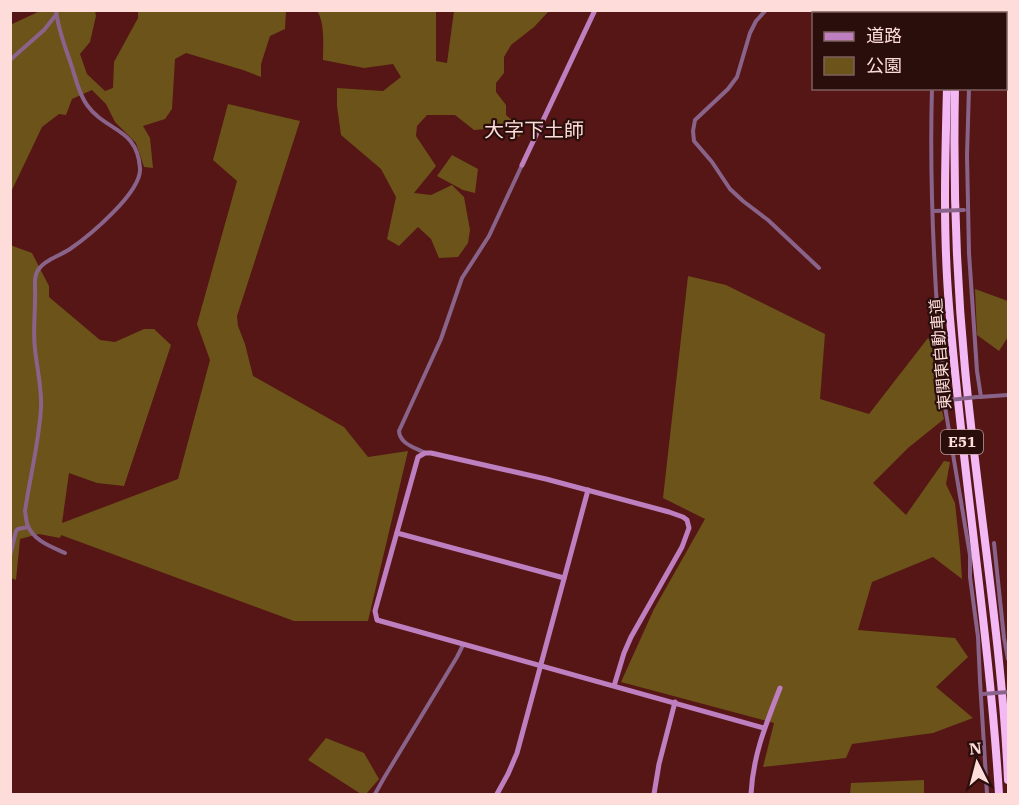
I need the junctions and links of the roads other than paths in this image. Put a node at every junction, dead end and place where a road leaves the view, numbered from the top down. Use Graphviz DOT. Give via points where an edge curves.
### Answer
graph roads {
  1 [pos="595,10"];
  2 [pos="766,10"];
  3 [pos="56,12"];
  4 [pos="10,60"];
  5 [pos="932,90"];
  6 [pos="947,90"];
  7 [pos="955,90"];
  8 [pos="969,90"];
  9 [pos="522,165"];
  10 [pos="966,209"];
  11 [pos="933,211"];
  12 [pos="819,268"];
  13 [pos="1008,395"];
  14 [pos="979,397"];
  15 [pos="947,400"];
  16 [pos="425,453"];
  17 [pos="588,490"];
  18 [pos="28,527"];
  19 [pos="397,533"];
  20 [pos="994,543"];
  21 [pos="65,553"];
  22 [pos="10,556"];
  23 [pos="564,578"];
  24 [pos="463,645"];
  25 [pos="1008,659"];
  26 [pos="540,666"];
  27 [pos="614,686"];
  28 [pos="780,688"];
  29 [pos="1008,692"];
  30 [pos="982,695"];
  31 [pos="675,702"];
  32 [pos="764,728"];
  33 [pos="1008,780"];
  34 [pos="375,795"];
  35 [pos="497,795"];
  36 [pos="654,795"];
  37 [pos="751,795"];
  38 [pos="987,795"];
  39 [pos="999,795"];
  1 -- 9 [label="street"];
  2 -- 12 [label="street" via="750,33 736,77 695,120 694,141 730,189"];
  3 -- 4 [label="street" via="45,30"];
  3 -- 18 [label="street" via="84,99 95,114 129,138 139,157 140,172 132,190 113,212 88,236 42,266 36,275 34,336 41,405 25,511"];
  5 -- 11 [label="street"];
  6 -- 39 [label="highway, 東関東自動車道 / E51" via="945,200 949,305 989,666"];
  7 -- 33 [label="highway, 東関東自動車道 / E51" via="956,252"];
  8 -- 10 [label="street"];
  9 -- 16 [label="street" via="489,236 462,278 441,339 399,431 404,443"];
  10 -- 11 [label="street, bridge"];
  10 -- 14 [label="street"];
  11 -- 15 [label="street" via="936,293"];
  13 -- 14 [label="street"];
  14 -- 15 [label="street, bridge"];
  15 -- 30 [label="street" via="970,555"];
  16 -- 17 [label="street"];
  16 -- 19 [label="street" via="417,460"];
  17 -- 23 [label="street"];
  17 -- 27 [label="street" via="683,517 689,524 682,547 628,645"];
  18 -- 21 [label="street" via="39,540"];
  18 -- 22 [label="street" via="16,531"];
  19 -- 23 [label="street"];
  19 -- 24 [label="street" via="375,611 377,620"];
  20 -- 25 [label="street"];
  23 -- 26 [label="street"];
  24 -- 26 [label="street"];
  24 -- 34 [label="street"];
  26 -- 27 [label="street"];
  26 -- 35 [label="street" via="517,753"];
  27 -- 31 [label="street"];
  28 -- 32 [label="street"];
  29 -- 30 [label="street, bridge"];
  30 -- 38 [label="street"];
  31 -- 32 [label="street"];
  31 -- 36 [label="street"];
  32 -- 37 [label="street" via="754,763"];
}
